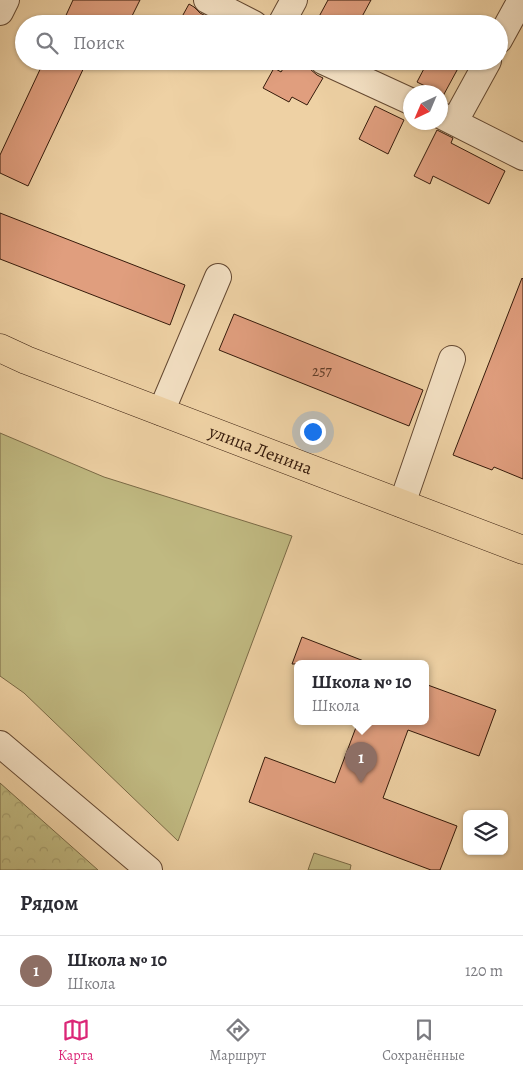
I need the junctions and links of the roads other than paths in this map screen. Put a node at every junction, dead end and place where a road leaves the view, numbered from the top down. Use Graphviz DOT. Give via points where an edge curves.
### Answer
graph roads {
  1 [pos="6,0"];
  2 [pos="207,0"];
  3 [pos="294,0"];
  4 [pos="521,0"];
  5 [pos="0,12"];
  6 [pos="236,15"];
  7 [pos="286,15"];
  8 [pos="508,24"];
  9 [pos="342,70"];
  10 [pos="482,70"];
  11 [pos="403,98"];
  12 [pos="448,118"];
  13 [pos="523,157"];
  14 [pos="218,277"];
  15 [pos="0,348"];
  16 [pos="452,359"];
  17 [pos="161,412"];
  18 [pos="402,504"];
  19 [pos="523,550"];
  20 [pos="0,744"];
  21 [pos="149,870"];
  1 -- 5 [label="street"];
  2 -- 6 [label="street"];
  3 -- 7 [label="street"];
  4 -- 8 [label="street"];
  9 -- 11 [label="street"];
  10 -- 12 [label="street"];
  12 -- 13 [label="street"];
  14 -- 17 [label="street"];
  15 -- 17 [label="main road, улица Ленина"];
  16 -- 18 [label="street"];
  17 -- 18 [label="main road, улица Ленина"];
  18 -- 19 [label="main road, улица Ленина"];
  20 -- 21 [label="street"];
}
